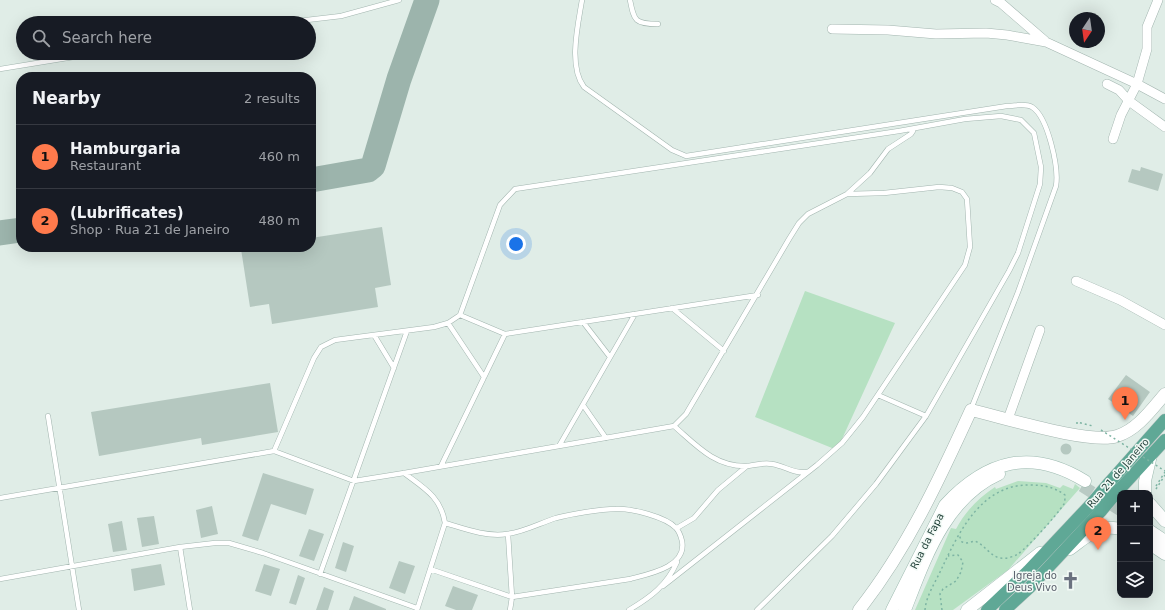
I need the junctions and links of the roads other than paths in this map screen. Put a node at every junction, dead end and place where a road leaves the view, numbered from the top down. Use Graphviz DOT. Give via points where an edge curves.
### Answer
graph roads {
  1 [pos="399,0"];
  2 [pos="582,0"];
  3 [pos="630,0"];
  4 [pos="1158,0"];
  5 [pos="999,1"];
  6 [pos="316,19"];
  7 [pos="658,24"];
  8 [pos="832,29"];
  9 [pos="1046,42"];
  10 [pos="55,60"];
  11 [pos="0,69"];
  12 [pos="1107,84"];
  13 [pos="1138,84"];
  14 [pos="1165,99"];
  15 [pos="1129,100"];
  16 [pos="1165,127"];
  17 [pos="911,129"];
  18 [pos="1113,140"];
  19 [pos="847,194"];
  20 [pos="1076,281"];
  21 [pos="758,295"];
  22 [pos="672,308"];
  23 [pos="635,314"];
  24 [pos="460,315"];
  25 [pos="583,322"];
  26 [pos="448,323"];
  27 [pos="1165,325"];
  28 [pos="1040,330"];
  29 [pos="407,331"];
  30 [pos="504,334"];
  31 [pos="374,335"];
  32 [pos="724,351"];
  33 [pos="610,357"];
  34 [pos="394,368"];
  35 [pos="484,378"];
  36 [pos="1165,394"];
  37 [pos="878,395"];
  38 [pos="583,405"];
  39 [pos="971,410"];
  40 [pos="48,416"];
  41 [pos="926,416"];
  42 [pos="1008,419"];
  43 [pos="1165,420"];
  44 [pos="674,426"];
  45 [pos="606,438"];
  46 [pos="1165,440"];
  47 [pos="559,446"];
  48 [pos="274,451"];
  49 [pos="1151,455"];
  50 [pos="441,466"];
  51 [pos="747,466"];
  52 [pos="808,472"];
  53 [pos="404,474"];
  54 [pos="354,481"];
  55 [pos="1113,487"];
  56 [pos="60,488"];
  57 [pos="1145,490"];
  58 [pos="0,498"];
  59 [pos="1097,507"];
  60 [pos="1153,507"];
  61 [pos="1165,521"];
  62 [pos="445,523"];
  63 [pos="1151,526"];
  64 [pos="676,528"];
  65 [pos="1117,529"];
  66 [pos="1153,533"];
  67 [pos="508,534"];
  68 [pos="1165,536"];
  69 [pos="1056,541"];
  70 [pos="1165,541"];
  71 [pos="1153,546"];
  72 [pos="180,548"];
  73 [pos="1165,554"];
  74 [pos="677,562"];
  75 [pos="1053,562"];
  76 [pos="72,568"];
  77 [pos="430,568"];
  78 [pos="320,574"];
  79 [pos="0,579"];
  80 [pos="663,586"];
  81 [pos="512,598"];
  82 [pos="417,609"];
  83 [pos="79,610"];
  84 [pos="190,610"];
  85 [pos="510,610"];
  86 [pos="629,610"];
  87 [pos="757,610"];
  88 [pos="859,610"];
  89 [pos="892,610"];
  90 [pos="905,610"];
  91 [pos="967,610"];
  92 [pos="987,610"];
  93 [pos="1005,610"];
  1 -- 6 [label="lane" via="341,16"];
  2 -- 39 [label="lane" via="575,66 579,80 668,147 686,156 1007,106 1030,106 1038,111 1046,128 1057,172 1056,186 1018,292"];
  3 -- 7 [label="lane" via="634,18 638,22"];
  4 -- 13 [label="street" via="1147,27 1147,49"];
  5 -- 9 [label="street"];
  8 -- 9 [label="street" via="936,34 986,33"];
  9 -- 13 [label="street"];
  10 -- 11 [label="lane"];
  12 -- 15 [label="street" via="1119,90"];
  13 -- 14 [label="street"];
  13 -- 15 [label="street"];
  15 -- 16 [label="street"];
  15 -- 18 [label="street"];
  17 -- 19 [label="lane" via="911,134 888,149 870,173"];
  17 -- 24 [label="lane" via="515,189 500,205"];
  17 -- 41 [label="lane" via="994,116 1021,120 1034,133 1041,167 1040,184 1018,253"];
  19 -- 21 [label="lane" via="808,214 799,223"];
  19 -- 37 [label="lane" via="939,187 962,192 967,199 970,247 965,265"];
  20 -- 27 [label="street" via="1120,300"];
  21 -- 22 [label="lane"];
  21 -- 32 [label="lane"];
  22 -- 23 [label="lane"];
  22 -- 32 [label="lane"];
  23 -- 25 [label="lane"];
  23 -- 33 [label="lane"];
  24 -- 26 [label="lane"];
  24 -- 30 [label="lane"];
  25 -- 30 [label="lane"];
  25 -- 33 [label="lane"];
  26 -- 29 [label="lane"];
  26 -- 35 [label="lane"];
  28 -- 42 [label="street"];
  29 -- 31 [label="lane"];
  29 -- 34 [label="lane"];
  30 -- 35 [label="lane"];
  31 -- 34 [label="lane"];
  31 -- 48 [label="lane" via="335,340 321,347"];
  32 -- 44 [label="lane" via="686,414"];
  33 -- 38 [label="lane"];
  34 -- 54 [label="lane"];
  35 -- 50 [label="lane"];
  36 -- 42 [label="main road, Rua 21 de Janeiro" via="1128,430 1108,438 1080,436"];
  37 -- 41 [label="lane"];
  37 -- 52 [label="lane" via="842,443"];
  38 -- 45 [label="lane"];
  38 -- 47 [label="lane"];
  39 -- 42 [label="main road, Rua 21 de Janeiro"];
  39 -- 88 [label="main road" via="945,468 907,540 890,569"];
  40 -- 56 [label="lane"];
  41 -- 87 [label="lane" via="876,484 832,536"];
  43 -- 55 [label="main road, Rua 21 de Janeiro"];
  44 -- 45 [label="lane"];
  44 -- 51 [label="lane" via="713,459 728,465"];
  45 -- 47 [label="lane"];
  46 -- 49 [label="main road, Rua 21 de Janeiro"];
  47 -- 50 [label="lane"];
  48 -- 54 [label="lane"];
  48 -- 56 [label="lane"];
  49 -- 55 [label="main road, Rua 21 de Janeiro"];
  49 -- 57 [label="main road"];
  50 -- 53 [label="lane"];
  51 -- 52 [label="lane" via="761,462 793,472"];
  51 -- 64 [label="lane" via="718,490 694,518"];
  52 -- 80 [label="lane"];
  53 -- 54 [label="lane"];
  53 -- 62 [label="lane" via="434,497 443,511"];
  54 -- 78 [label="lane"];
  55 -- 59 [label="main road, Rua 21 de Janeiro, bridge"];
  56 -- 58 [label="lane"];
  56 -- 76 [label="lane"];
  59 -- 69 [label="main road, Rua 21 de Janeiro"];
  59 -- 75 [label="main road"];
  60 -- 61 [label="main road"];
  62 -- 67 [label="lane" via="478,533"];
  62 -- 77 [label="lane"];
  63 -- 68 [label="main road"];
  64 -- 67 [label="lane" via="668,522 641,512 616,509 557,518"];
  64 -- 74 [label="lane" via="684,549"];
  65 -- 75 [label="main road" via="1096,531"];
  66 -- 70 [label="main road"];
  67 -- 81 [label="lane"];
  69 -- 91 [label="main road"];
  69 -- 92 [label="main road, Rua 21 de Janeiro"];
  71 -- 73 [label="main road"];
  72 -- 76 [label="lane"];
  72 -- 78 [label="lane" via="229,543"];
  72 -- 84 [label="lane"];
  74 -- 80 [label="lane"];
  74 -- 81 [label="lane" via="630,579"];
  75 -- 93 [label="main road"];
  76 -- 79 [label="lane"];
  76 -- 83 [label="lane"];
  77 -- 81 [label="lane"];
  77 -- 82 [label="lane"];
  78 -- 82 [label="lane"];
  80 -- 86 [label="lane"];
  81 -- 85 [label="lane"];
  89 -- 90 [label="main road, Rua da Fapa" via="946,505 958,491 980,474 999,466 1027,462 1057,467 1083,483 1050,471 1021,468 1000,473 980,484 961,500 940,532"];
}
